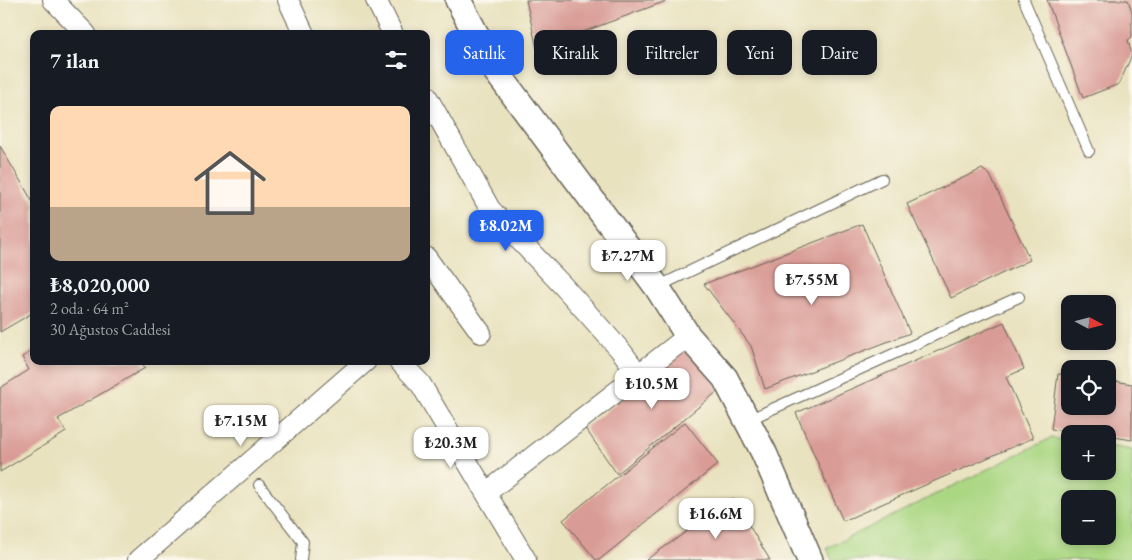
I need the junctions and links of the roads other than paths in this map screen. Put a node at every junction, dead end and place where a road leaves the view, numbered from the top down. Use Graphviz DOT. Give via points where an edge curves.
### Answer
graph roads {
  1 [pos="53,0"];
  2 [pos="288,0"];
  3 [pos="376,0"];
  4 [pos="458,0"];
  5 [pos="1024,0"];
  6 [pos="82,30"];
  7 [pos="302,30"];
  8 [pos="391,30"];
  9 [pos="430,102"];
  10 [pos="1089,151"];
  11 [pos="882,179"];
  12 [pos="430,263"];
  13 [pos="657,287"];
  14 [pos="1019,297"];
  15 [pos="481,333"];
  16 [pos="688,336"];
  17 [pos="361,365"];
  18 [pos="403,365"];
  19 [pos="638,374"];
  20 [pos="747,420"];
  21 [pos="259,485"];
  22 [pos="486,493"];
  23 [pos="138,560"];
  24 [pos="300,560"];
  25 [pos="526,560"];
  26 [pos="810,560"];
  1 -- 6 [label="street"];
  2 -- 7 [label="street"];
  3 -- 8 [label="street"];
  4 -- 13 [label="street" via="493,67"];
  5 -- 10 [label="lane"];
  9 -- 19 [label="street" via="490,209 565,288"];
  11 -- 13 [label="lane"];
  12 -- 15 [label="street"];
  13 -- 16 [label="street"];
  14 -- 20 [label="lane"];
  16 -- 19 [label="street"];
  16 -- 20 [label="street" via="725,378"];
  17 -- 23 [label="street"];
  18 -- 22 [label="street" via="420,383"];
  19 -- 22 [label="street"];
  20 -- 26 [label="street"];
  21 -- 24 [label="lane" via="303,542"];
  22 -- 25 [label="street"];
}
